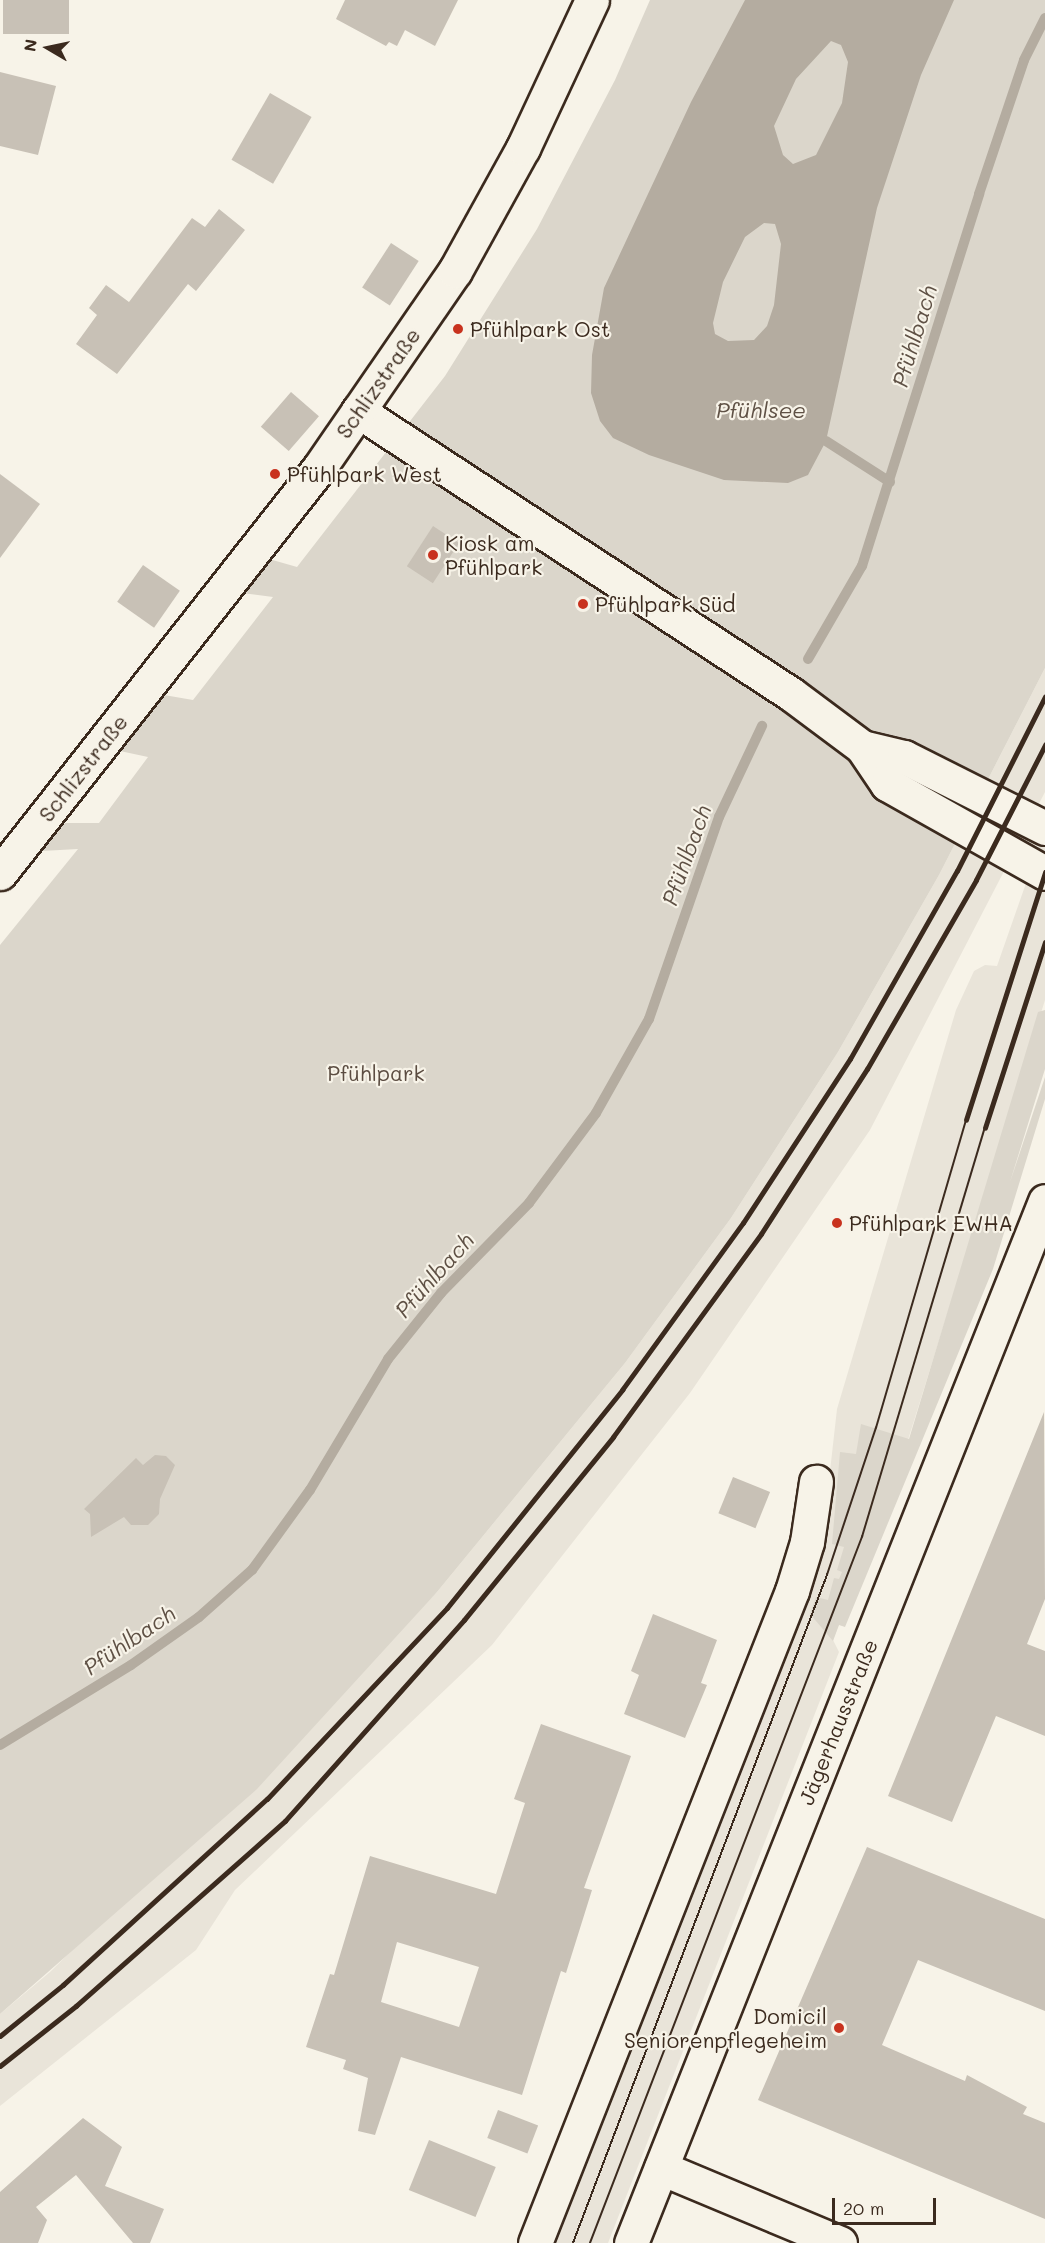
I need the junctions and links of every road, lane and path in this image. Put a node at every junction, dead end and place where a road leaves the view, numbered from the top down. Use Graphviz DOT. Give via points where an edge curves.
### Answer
graph roads {
  1 [pos="592,0"];
  2 [pos="358,411"];
  3 [pos="862,747"];
  4 [pos="1045,828"];
  5 [pos="0,873"];
  6 [pos="1045,873"];
  7 [pos="1045,1201"];
  8 [pos="816,1482"];
  9 [pos="661,2168"];
  10 [pos="535,2243"];
  11 [pos="632,2243"];
  12 [pos="840,2243"];
  1 -- 2 [label="street, Schlizstraße" via="523,148 455,271"];
  2 -- 3 [label="street" via="763,675"];
  2 -- 5 [label="street, Schlizstraße" via="319,468"];
  3 -- 4 [label="street" via="904,757"];
  3 -- 6 [label="street" via="886,784"];
  7 -- 9 [label="street, Jägerhausstraße"];
  8 -- 10 [label="street" via="807,1542 792,1591"];
  9 -- 11 [label="street, Jägerhausstraße"];
  9 -- 12 [label="street"];
}
